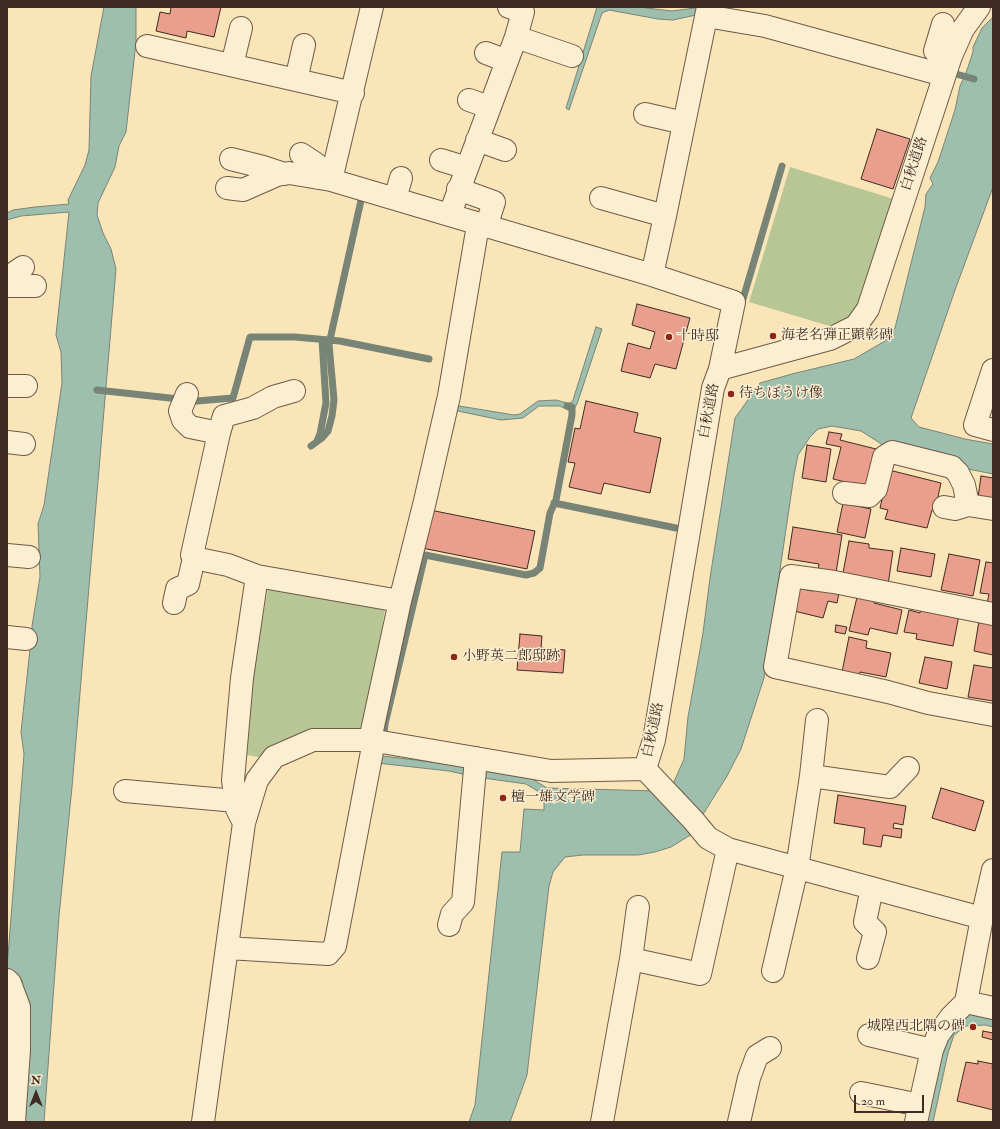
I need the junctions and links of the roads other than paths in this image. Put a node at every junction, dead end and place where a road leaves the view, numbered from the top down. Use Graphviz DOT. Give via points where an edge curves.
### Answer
graph roads {
  1 [pos="372,7"];
  2 [pos="971,8"];
  3 [pos="519,9"];
  4 [pos="704,14"];
  5 [pos="943,24"];
  6 [pos="241,28"];
  7 [pos="516,37"];
  8 [pos="304,45"];
  9 [pos="147,46"];
  10 [pos="572,56"];
  11 [pos="484,58"];
  12 [pos="232,65"];
  13 [pos="342,65"];
  14 [pos="505,66"];
  15 [pos="946,68"];
  16 [pos="296,80"];
  17 [pos="354,88"];
  18 [pos="645,114"];
  19 [pos="684,123"];
  20 [pos="477,140"];
  21 [pos="505,150"];
  22 [pos="301,154"];
  23 [pos="231,159"];
  24 [pos="441,160"];
  25 [pos="467,168"];
  26 [pos="280,175"];
  27 [pos="325,179"];
  28 [pos="228,188"];
  29 [pos="601,198"];
  30 [pos="454,201"];
  31 [pos="665,216"];
  32 [pos="485,222"];
  33 [pos="652,274"];
  34 [pos="7,284"];
  35 [pos="35,286"];
  36 [pos="720,369"];
  37 [pos="993,370"];
  38 [pos="294,391"];
  39 [pos="184,399"];
  40 [pos="993,430"];
  41 [pos="219,433"];
  42 [pos="844,493"];
  43 [pos="968,505"];
  44 [pos="944,507"];
  45 [pos="993,509"];
  46 [pos="7,555"];
  47 [pos="29,557"];
  48 [pos="194,558"];
  49 [pos="257,576"];
  50 [pos="400,601"];
  51 [pos="174,603"];
  52 [pos="993,614"];
  53 [pos="235,634"];
  54 [pos="242,678"];
  55 [pos="993,715"];
  56 [pos="816,720"];
  57 [pos="372,740"];
  58 [pos="476,758"];
  59 [pos="908,768"];
  60 [pos="645,770"];
  61 [pos="811,776"];
  62 [pos="125,791"];
  63 [pos="236,801"];
  64 [pos="244,823"];
  65 [pos="728,849"];
  66 [pos="796,868"];
  67 [pos="993,870"];
  68 [pos="872,888"];
  69 [pos="638,907"];
  70 [pos="982,918"];
  71 [pos="449,925"];
  72 [pos="228,948"];
  73 [pos="351,953"];
  74 [pos="328,954"];
  75 [pos="868,958"];
  76 [pos="631,959"];
  77 [pos="772,971"];
  78 [pos="7,980"];
  79 [pos="966,1002"];
  80 [pos="993,1008"];
  81 [pos="869,1036"];
  82 [pos="13,1044"];
  83 [pos="770,1048"];
  84 [pos="932,1050"];
  85 [pos="861,1093"];
  86 [pos="12,1112"];
  87 [pos="918,1114"];
  88 [pos="203,1122"];
  89 [pos="602,1122"];
  90 [pos="739,1122"];
  1 -- 17 [label="street"];
  2 -- 15 [label="street, 白秋道路"];
  3 -- 7 [label="street"];
  4 -- 15 [label="street"];
  4 -- 19 [label="street" via="700,48"];
  5 -- 15 [label="street" via="935,51"];
  6 -- 12 [label="street"];
  7 -- 10 [label="street"];
  7 -- 14 [label="street"];
  8 -- 16 [label="street"];
  9 -- 12 [label="street"];
  11 -- 14 [label="street"];
  12 -- 16 [label="street"];
  13 -- 17 [label="street" via="344,74"];
  14 -- 20 [label="street" via="479,104"];
  15 -- 36 [label="street, 白秋道路" via="868,309 856,326 830,339"];
  16 -- 17 [label="street"];
  17 -- 27 [label="street"];
  18 -- 19 [label="street"];
  19 -- 31 [label="street"];
  20 -- 21 [label="street"];
  20 -- 25 [label="street"];
  22 -- 27 [label="street" via="316,164"];
  23 -- 26 [label="street" via="263,167"];
  24 -- 25 [label="street"];
  25 -- 30 [label="street"];
  26 -- 27 [label="street" via="289,173"];
  26 -- 28 [label="street" via="243,190"];
  27 -- 30 [label="street" via="393,187"];
  29 -- 31 [label="street"];
  30 -- 32 [label="street"];
  31 -- 33 [label="street"];
  32 -- 33 [label="street"];
  32 -- 50 [label="street" via="449,396"];
  33 -- 36 [label="street" via="734,302"];
  34 -- 35 [label="street"];
  36 -- 60 [label="street, 白秋道路" via="713,388 654,740"];
  37 -- 40 [label="street" via="975,425"];
  38 -- 41 [label="street" via="274,397 253,408 224,416"];
  39 -- 41 [label="street" via="180,411 183,420 190,427"];
  41 -- 48 [label="street" via="192,555"];
  42 -- 43 [label="street" via="869,496 876,489 884,457 892,452 952,468 958,473 964,485"];
  43 -- 44 [label="street" via="955,509"];
  43 -- 45 [label="street"];
  46 -- 47 [label="street"];
  48 -- 49 [label="street" via="228,565"];
  48 -- 51 [label="street" via="188,584 177,589"];
  49 -- 50 [label="street"];
  49 -- 54 [label="street"];
  50 -- 57 [label="street"];
  52 -- 55 [label="street" via="834,582 791,576 775,667 928,703"];
  53 -- 54 [label="street" via="235,659"];
  54 -- 63 [label="street" via="233,780"];
  56 -- 61 [label="street"];
  57 -- 58 [label="street, 白秋道路"];
  57 -- 64 [label="street, 白秋道路" via="313,740 274,757 257,780"];
  57 -- 74 [label="street" via="335,946"];
  58 -- 60 [label="street, 白秋道路" via="551,771"];
  58 -- 71 [label="street" via="463,902 452,914"];
  59 -- 61 [label="street" via="890,787"];
  60 -- 65 [label="street" via="708,838"];
  61 -- 66 [label="street"];
  62 -- 63 [label="street"];
  63 -- 64 [label="street"];
  64 -- 72 [label="street, 白秋道路"];
  65 -- 66 [label="street"];
  65 -- 76 [label="street" via="700,974"];
  66 -- 68 [label="street"];
  66 -- 77 [label="street"];
  67 -- 70 [label="street"];
  68 -- 70 [label="street"];
  68 -- 75 [label="street" via="864,922 875,932"];
  69 -- 76 [label="street"];
  70 -- 79 [label="street"];
  72 -- 74 [label="street"];
  72 -- 88 [label="street, 白秋道路"];
  73 -- 74 [label="street"];
  76 -- 89 [label="street"];
  78 -- 82 [label="street" via="19,1007"];
  79 -- 80 [label="street"];
  79 -- 84 [label="street" via="938,1035"];
  81 -- 84 [label="street"];
  82 -- 86 [label="street"];
  83 -- 90 [label="street" via="757,1056"];
  84 -- 87 [label="street"];
  85 -- 87 [label="street"];
}
